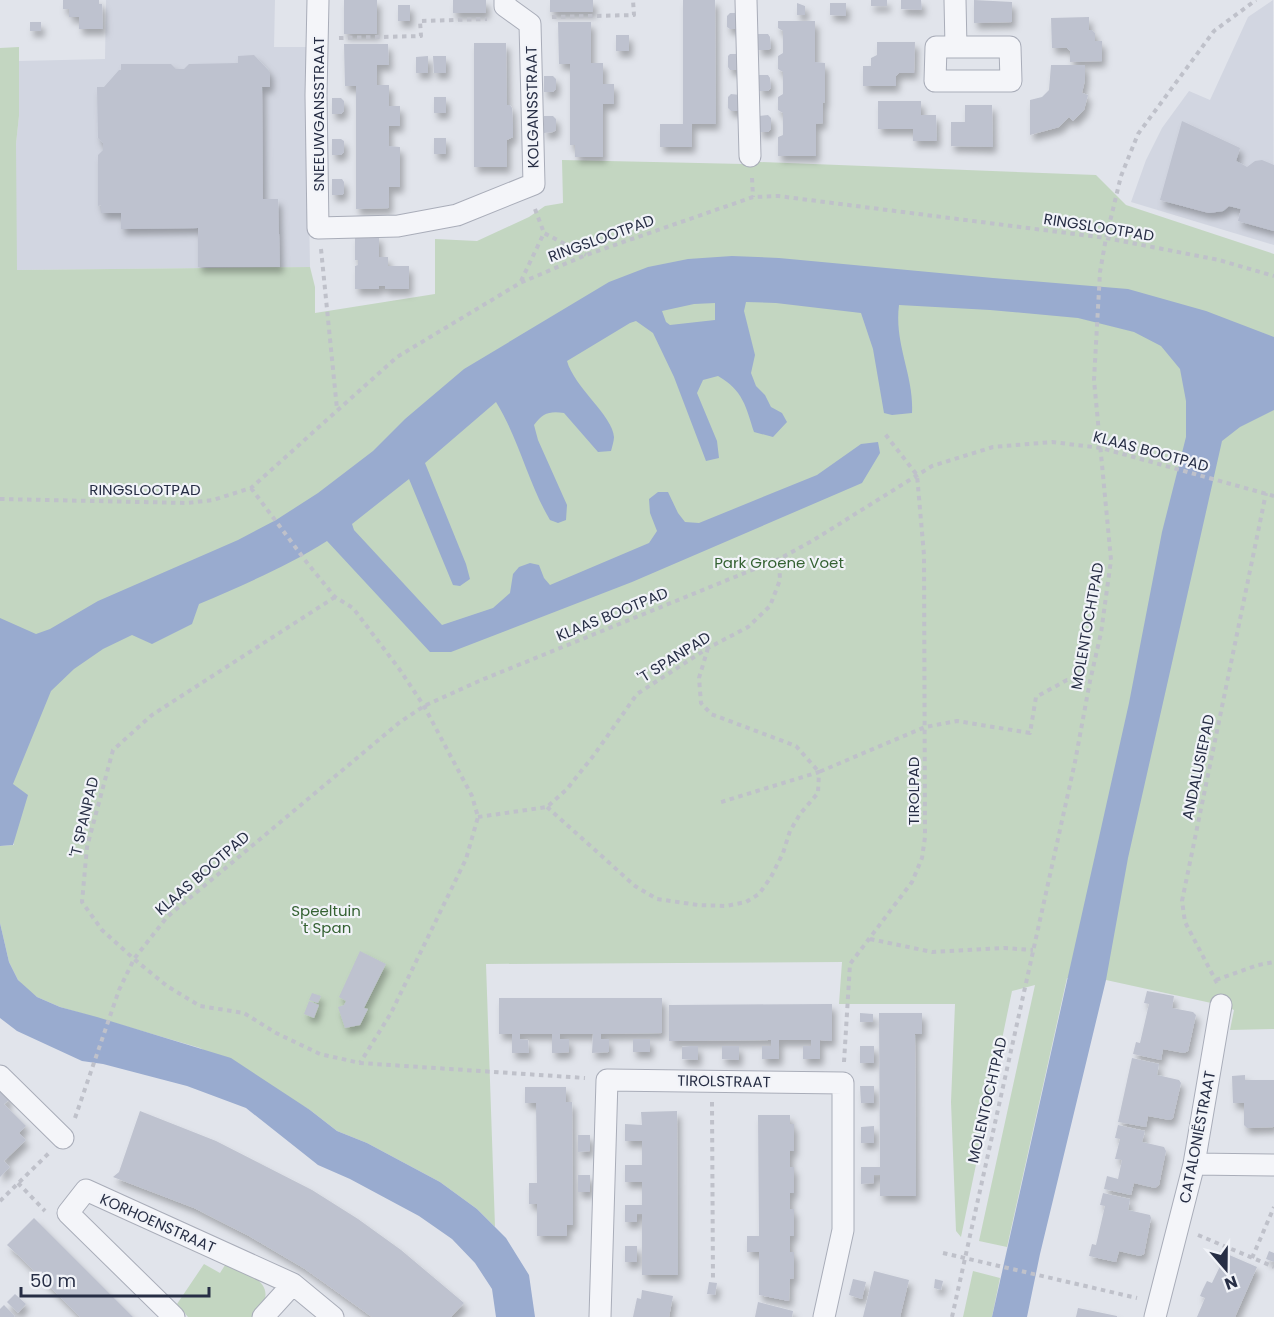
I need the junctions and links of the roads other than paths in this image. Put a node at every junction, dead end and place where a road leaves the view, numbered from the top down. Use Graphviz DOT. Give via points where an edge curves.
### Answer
graph roads {
  1 [pos="318,0"];
  2 [pos="506,0"];
  3 [pos="746,0"];
  4 [pos="955,0"];
  5 [pos="956,47"];
  6 [pos="750,156"];
  7 [pos="318,228"];
  8 [pos="1221,1005"];
  9 [pos="0,1076"];
  10 [pos="63,1137"];
  11 [pos="1194,1164"];
  12 [pos="1274,1165"];
  13 [pos="293,1284"];
  14 [pos="1159,1312"];
  15 [pos="174,1317"];
  16 [pos="262,1317"];
  17 [pos="333,1317"];
  18 [pos="600,1317"];
  19 [pos="824,1317"];
  1 -- 7 [label="street, SNEEUWGANSSTRAAT"];
  2 -- 7 [label="street, KOLGANSSTRAAT" via="505,6 530,24 534,184 457,215 398,226"];
  3 -- 6 [label="street"];
  4 -- 5 [label="street"];
  8 -- 11 [label="street, CATALONIËSTRAAT"];
  9 -- 10 [label="street"];
  11 -- 12 [label="street"];
  11 -- 14 [label="street, CATALONIËSTRAAT"];
  13 -- 15 [label="street, KORHOENSTRAAT" via="87,1190 68,1212"];
  13 -- 16 [label="street"];
  13 -- 17 [label="street, KORHOENSTRAAT"];
  18 -- 19 [label="street, TIROLSTRAAT" via="608,1080 843,1083 843,1230"];
}
